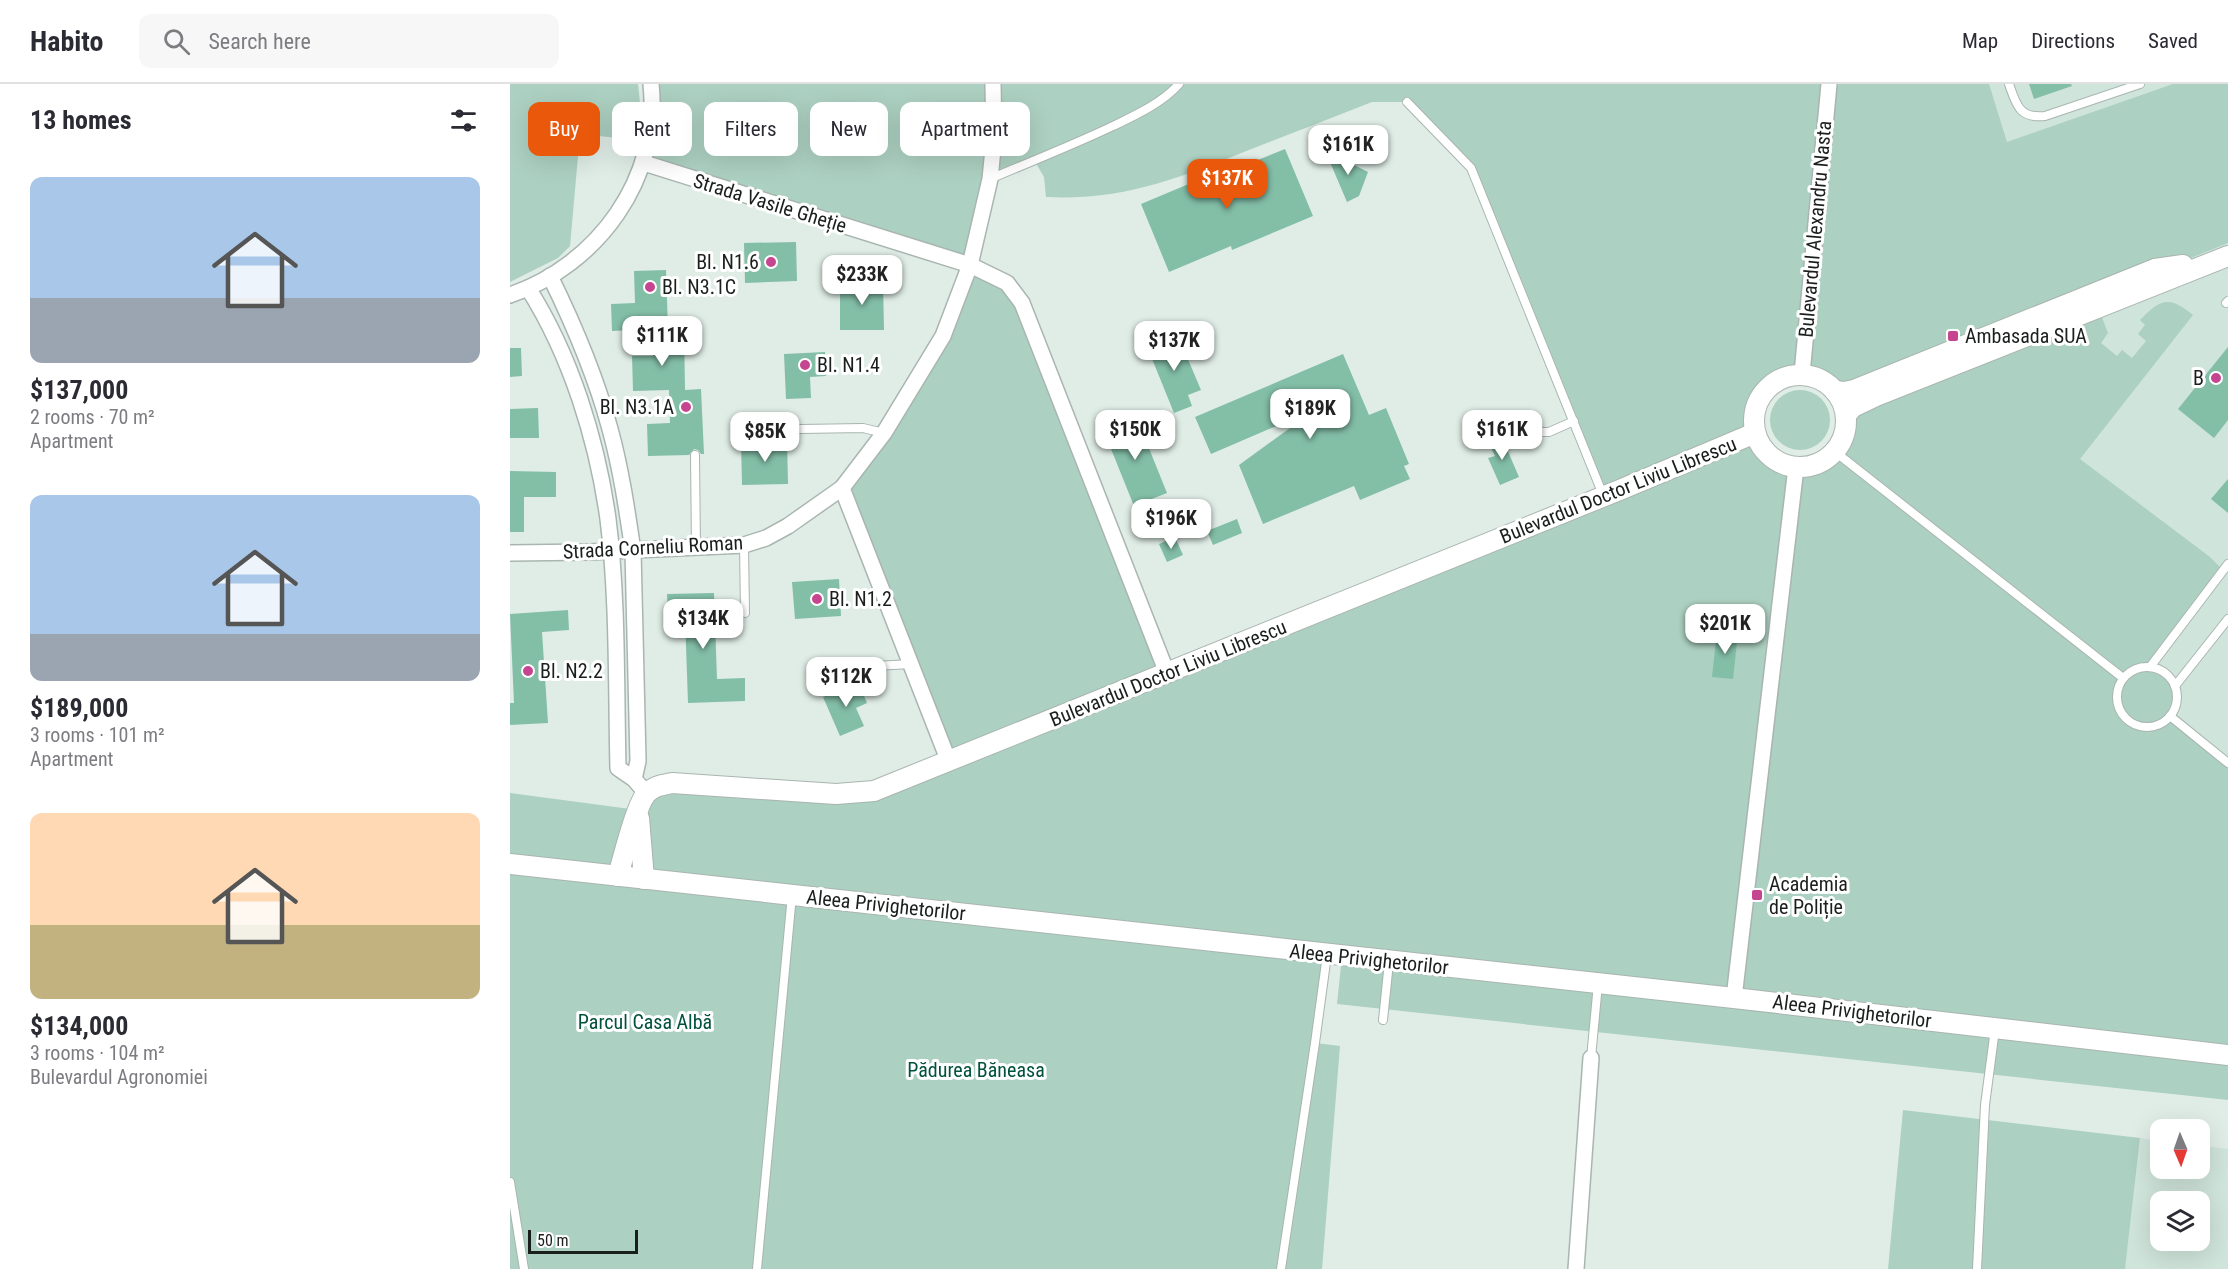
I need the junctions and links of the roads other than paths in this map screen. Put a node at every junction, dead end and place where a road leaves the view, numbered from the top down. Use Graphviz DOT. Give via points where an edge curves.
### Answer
graph roads {
  1 [pos="651,84"];
  2 [pos="993,84"];
  3 [pos="1179,84"];
  4 [pos="1829,84"];
  5 [pos="2009,84"];
  6 [pos="2140,84"];
  7 [pos="1407,102"];
  8 [pos="644,163"];
  9 [pos="990,178"];
  10 [pos="2223,258"];
  11 [pos="970,266"];
  12 [pos="550,276"];
  13 [pos="528,288"];
  14 [pos="510,295"];
  15 [pos="1802,374"];
  16 [pos="1835,391"];
  17 [pos="1846,415"];
  18 [pos="1574,422"];
  19 [pos="1534,423"];
  20 [pos="800,429"];
  21 [pos="884,433"];
  22 [pos="1755,433"];
  23 [pos="1834,451"];
  24 [pos="695,455"];
  25 [pos="1796,467"];
  26 [pos="842,488"];
  27 [pos="1604,496"];
  28 [pos="744,545"];
  29 [pos="696,549"];
  30 [pos="633,551"];
  31 [pos="611,552"];
  32 [pos="510,553"];
  33 [pos="2228,564"];
  34 [pos="745,613"];
  35 [pos="2228,619"];
  36 [pos="911,664"];
  37 [pos="857,667"];
  38 [pos="2150,667"];
  39 [pos="1167,673"];
  40 [pos="2123,678"];
  41 [pos="2175,686"];
  42 [pos="2170,716"];
  43 [pos="949,762"];
  44 [pos="2228,763"];
  45 [pos="640,794"];
  46 [pos="510,864"];
  47 [pos="618,876"];
  48 [pos="644,879"];
  49 [pos="792,895"];
  50 [pos="1327,954"];
  51 [pos="1389,961"];
  52 [pos="1598,984"];
  53 [pos="1734,998"];
  54 [pos="1383,1020"];
  55 [pos="1995,1028"];
  56 [pos="2228,1055"];
  57 [pos="1591,1058"];
  58 [pos="510,1182"];
  59 [pos="524,1269"];
  60 [pos="757,1269"];
  61 [pos="1281,1269"];
  62 [pos="1576,1269"];
  63 [pos="1977,1269"];
  1 -- 8 [label="street" via="653,102"];
  2 -- 9 [label="street, Strada Corneliu Roman"];
  3 -- 9 [label="lane" via="1172,93 1140,113 1066,149"];
  4 -- 15 [label="street, Bulevardul Alexandru Nasta"];
  5 -- 6 [label="lane" via="2020,109 2036,117"];
  7 -- 18 [label="lane" via="1471,168"];
  8 -- 11 [label="street, Strada Vasile Gheție"];
  8 -- 12 [label="street" via="611,223 584,252"];
  9 -- 11 [label="street, Strada Corneliu Roman"];
  10 -- 16 [label="street" via="2155,269 1854,390"];
  10 -- 17 [label="street" via="1876,396 1852,407"];
  11 -- 21 [label="street, Strada Corneliu Roman" via="943,336"];
  11 -- 39 [label="street, Strada Vasile Gheție" via="1006,283 1022,303"];
  12 -- 13 [label="street"];
  12 -- 30 [label="street" via="598,388 623,487"];
  13 -- 14 [label="street"];
  13 -- 31 [label="street" via="551,328 579,399 605,499"];
  15 -- 16 [label="street" via="1817,378"];
  15 -- 22 [label="street" via="1784,377 1763,393 1755,407"];
  16 -- 17 [label="street"];
  17 -- 23 [label="street" via="1845,431"];
  18 -- 19 [label="lane" via="1549,432 1540,432"];
  18 -- 27 [label="lane"];
  20 -- 21 [label="lane" via="863,428"];
  21 -- 26 [label="street, Strada Corneliu Roman"];
  22 -- 25 [label="street" via="1766,452"];
  22 -- 27 [label="street, Bulevardul Doctor Liviu Librescu"];
  23 -- 25 [label="street" via="1820,462"];
  23 -- 40 [label="lane"];
  24 -- 29 [label="lane"];
  25 -- 53 [label="street"];
  26 -- 28 [label="street, Strada Corneliu Roman" via="788,526"];
  26 -- 36 [label="street"];
  27 -- 39 [label="street, Bulevardul Doctor Liviu Librescu"];
  28 -- 29 [label="street, Strada Corneliu Roman"];
  28 -- 34 [label="lane"];
  29 -- 30 [label="street, Strada Corneliu Roman"];
  30 -- 31 [label="street, Strada Corneliu Roman"];
  30 -- 45 [label="street"];
  31 -- 32 [label="street, Strada Corneliu Roman"];
  31 -- 45 [label="street" via="618,768"];
  33 -- 38 [label="lane"];
  35 -- 41 [label="lane"];
  36 -- 37 [label="lane"];
  36 -- 43 [label="street"];
  38 -- 40 [label="lane" via="2137,669"];
  38 -- 41 [label="lane" via="2167,675"];
  39 -- 43 [label="street, Bulevardul Doctor Liviu Librescu"];
  40 -- 42 [label="lane" via="2117,698 2126,718 2149,727"];
  41 -- 42 [label="lane" via="2177,701"];
  42 -- 44 [label="lane"];
  43 -- 45 [label="street, Bulevardul Doctor Liviu Librescu" via="874,791 855,793 672,783"];
  45 -- 47 [label="street"];
  45 -- 48 [label="street"];
  46 -- 47 [label="street, Aleea Privighetorilor"];
  47 -- 48 [label="street, Aleea Privighetorilor"];
  48 -- 49 [label="street, Aleea Privighetorilor"];
  49 -- 50 [label="street, Aleea Privighetorilor"];
  49 -- 60 [label="lane"];
  50 -- 51 [label="street, Aleea Privighetorilor"];
  50 -- 61 [label="lane"];
  51 -- 52 [label="street, Aleea Privighetorilor"];
  51 -- 54 [label="lane"];
  52 -- 53 [label="street, Aleea Privighetorilor"];
  52 -- 57 [label="lane"];
  53 -- 55 [label="street, Aleea Privighetorilor"];
  55 -- 56 [label="street, Aleea Privighetorilor"];
  55 -- 63 [label="lane" via="1985,1105"];
  57 -- 62 [label="street"];
  58 -- 59 [label="lane"];
}
